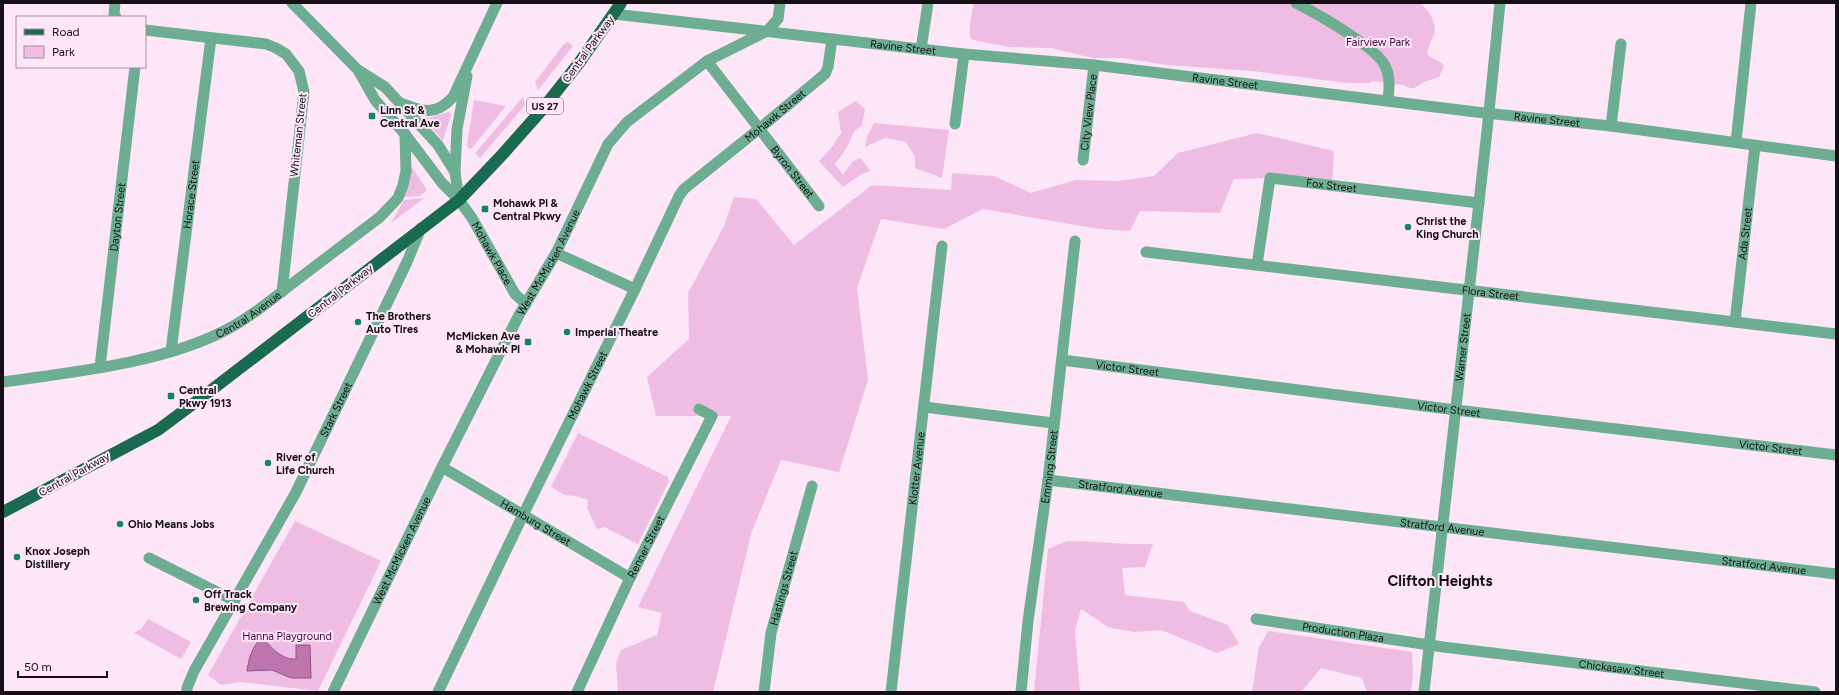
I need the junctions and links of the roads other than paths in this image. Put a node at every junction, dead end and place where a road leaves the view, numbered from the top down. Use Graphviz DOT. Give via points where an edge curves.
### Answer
graph roads {
  1 [pos="115,3"];
  2 [pos="292,3"];
  3 [pos="497,3"];
  4 [pos="620,3"];
  5 [pos="780,3"];
  6 [pos="928,3"];
  7 [pos="1296,3"];
  8 [pos="1500,3"];
  9 [pos="1751,3"];
  10 [pos="614,14"];
  11 [pos="115,16"];
  12 [pos="146,30"];
  13 [pos="767,31"];
  14 [pos="211,38"];
  15 [pos="832,39"];
  16 [pos="1621,44"];
  17 [pos="921,48"];
  18 [pos="964,54"];
  19 [pos="707,61"];
  20 [pos="469,63"];
  21 [pos="1094,66"];
  22 [pos="135,68"];
  23 [pos="358,70"];
  24 [pos="1388,101"];
  25 [pos="399,102"];
  26 [pos="1489,113"];
  27 [pos="955,124"];
  28 [pos="1611,126"];
  29 [pos="759,129"];
  30 [pos="405,134"];
  31 [pos="1736,142"];
  32 [pos="1755,146"];
  33 [pos="1836,156"];
  34 [pos="1083,160"];
  35 [pos="455,172"];
  36 [pos="459,200"];
  37 [pos="1479,203"];
  38 [pos="819,206"];
  39 [pos="421,228"];
  40 [pos="1075,241"];
  41 [pos="942,246"];
  42 [pos="1146,252"];
  43 [pos="556,253"];
  44 [pos="1257,265"];
  45 [pos="635,289"];
  46 [pos="1469,290"];
  47 [pos="282,292"];
  48 [pos="526,304"];
  49 [pos="1736,322"];
  50 [pos="1836,334"];
  51 [pos="171,351"];
  52 [pos="1062,360"];
  53 [pos="100,367"];
  54 [pos="3,382"];
  55 [pos="924,406"];
  56 [pos="699,409"];
  57 [pos="1456,410"];
  58 [pos="1053,422"];
  59 [pos="1836,455"];
  60 [pos="442,466"];
  61 [pos="1048,480"];
  62 [pos="812,486"];
  63 [pos="3,512"];
  64 [pos="523,515"];
  65 [pos="1442,527"];
  66 [pos="149,558"];
  67 [pos="1836,574"];
  68 [pos="630,578"];
  69 [pos="235,601"];
  70 [pos="1256,619"];
  71 [pos="1429,645"];
  72 [pos="186,692"];
  73 [pos="333,692"];
  74 [pos="438,692"];
  75 [pos="577,692"];
  76 [pos="764,692"];
  77 [pos="891,692"];
  78 [pos="1021,692"];
  79 [pos="1424,692"];
  80 [pos="1815,692"];
  1 -- 11 [label="street"];
  2 -- 23 [label="street, Mohawk Place"];
  3 -- 20 [label="street"];
  4 -- 10 [label="main road, Central Parkway / US 27"];
  5 -- 13 [label="street, West McMicken Avenue" via="778,19"];
  6 -- 17 [label="street"];
  7 -- 24 [label="street" via="1345,32 1380,58 1388,75"];
  8 -- 26 [label="street, Warner Street"];
  9 -- 31 [label="street"];
  10 -- 13 [label="street, Ravine Street"];
  10 -- 36 [label="main road, Central Parkway / US 27" via="541,111"];
  12 -- 14 [label="street, Whiteman Street"];
  13 -- 15 [label="street, Ravine Street"];
  13 -- 19 [label="street, West McMicken Avenue"];
  14 -- 47 [label="street, Whiteman Street" via="266,44 276,48 293,61 302,81 304,92"];
  14 -- 51 [label="street, Horace Street"];
  15 -- 17 [label="street, Ravine Street"];
  15 -- 29 [label="street, Mohawk Street" via="825,74"];
  16 -- 28 [label="street"];
  17 -- 18 [label="street, Ravine Street"];
  18 -- 21 [label="street, Ravine Street"];
  18 -- 27 [label="street"];
  19 -- 29 [label="street, Byron Street"];
  19 -- 43 [label="street, West McMicken Avenue" via="617,132 608,144"];
  20 -- 25 [label="street" via="446,106 426,111"];
  20 -- 35 [label="street" via="457,129"];
  21 -- 24 [label="street, Ravine Street"];
  21 -- 34 [label="street, City View Place"];
  22 -- 53 [label="street, Dayton Street"];
  23 -- 25 [label="street, Mohawk Place" via="385,87"];
  23 -- 30 [label="street, Mohawk Place" via="375,100"];
  24 -- 26 [label="street, Ravine Street"];
  25 -- 35 [label="street, Mohawk Place" via="438,145"];
  26 -- 28 [label="street, Ravine Street"];
  26 -- 37 [label="street, Warner Street"];
  28 -- 31 [label="street, Ravine Street"];
  29 -- 38 [label="street, Byron Street"];
  29 -- 45 [label="street, Mohawk Street" via="684,189"];
  30 -- 36 [label="street, Mohawk Place" via="442,184"];
  30 -- 47 [label="street, Central Avenue" via="406,171 398,198 380,217"];
  31 -- 32 [label="street, Ravine Street"];
  32 -- 33 [label="street, Ravine Street"];
  32 -- 49 [label="street, Ada Street"];
  35 -- 36 [label="street, Mohawk Place"];
  36 -- 39 [label="main road, Central Parkway / US 27"];
  36 -- 48 [label="street, Mohawk Place" via="515,294"];
  37 -- 44 [label="street, Fox Street" via="1270,178"];
  37 -- 46 [label="street, Warner Street"];
  39 -- 63 [label="main road, Central Parkway / US 27" via="158,430"];
  39 -- 69 [label="street, Stark Street" via="403,271 295,494"];
  40 -- 52 [label="street, Emming Street"];
  41 -- 55 [label="street, Klotter Avenue"];
  42 -- 44 [label="street, Flora Street"];
  43 -- 45 [label="street"];
  43 -- 48 [label="street, West McMicken Avenue"];
  44 -- 46 [label="street, Flora Street"];
  45 -- 64 [label="street, Mohawk Street"];
  46 -- 49 [label="street, Flora Street"];
  46 -- 57 [label="street, Warner Street"];
  47 -- 51 [label="street, Central Avenue" via="224,331"];
  48 -- 60 [label="street, West McMicken Avenue"];
  49 -- 50 [label="street, Flora Street"];
  51 -- 53 [label="street, Central Avenue"];
  52 -- 57 [label="street, Victor Street"];
  52 -- 58 [label="street, Emming Street"];
  53 -- 54 [label="street, Central Avenue"];
  55 -- 58 [label="street"];
  55 -- 77 [label="street, Klotter Avenue"];
  56 -- 68 [label="street, Renner Street" via="712,416"];
  57 -- 59 [label="street, Victor Street"];
  57 -- 65 [label="street, Warner Street"];
  58 -- 61 [label="street, Emming Street"];
  60 -- 64 [label="street, Hamburg Street"];
  60 -- 73 [label="street, West McMicken Avenue"];
  61 -- 65 [label="street, Stratford Avenue"];
  61 -- 78 [label="street, Emming Street" via="1028,621"];
  62 -- 76 [label="street, Hastings Street" via="771,633"];
  64 -- 68 [label="street, Hamburg Street"];
  64 -- 74 [label="street, Mohawk Street"];
  65 -- 67 [label="street, Stratford Avenue"];
  65 -- 71 [label="street, Warner Street"];
  66 -- 69 [label="street"];
  68 -- 75 [label="street, Renner Street"];
  69 -- 72 [label="street, Stark Street" via="194,671"];
  70 -- 71 [label="street, Production Plaza"];
  71 -- 79 [label="street, Warner Street"];
  71 -- 80 [label="street, Chickasaw Street"];
}
